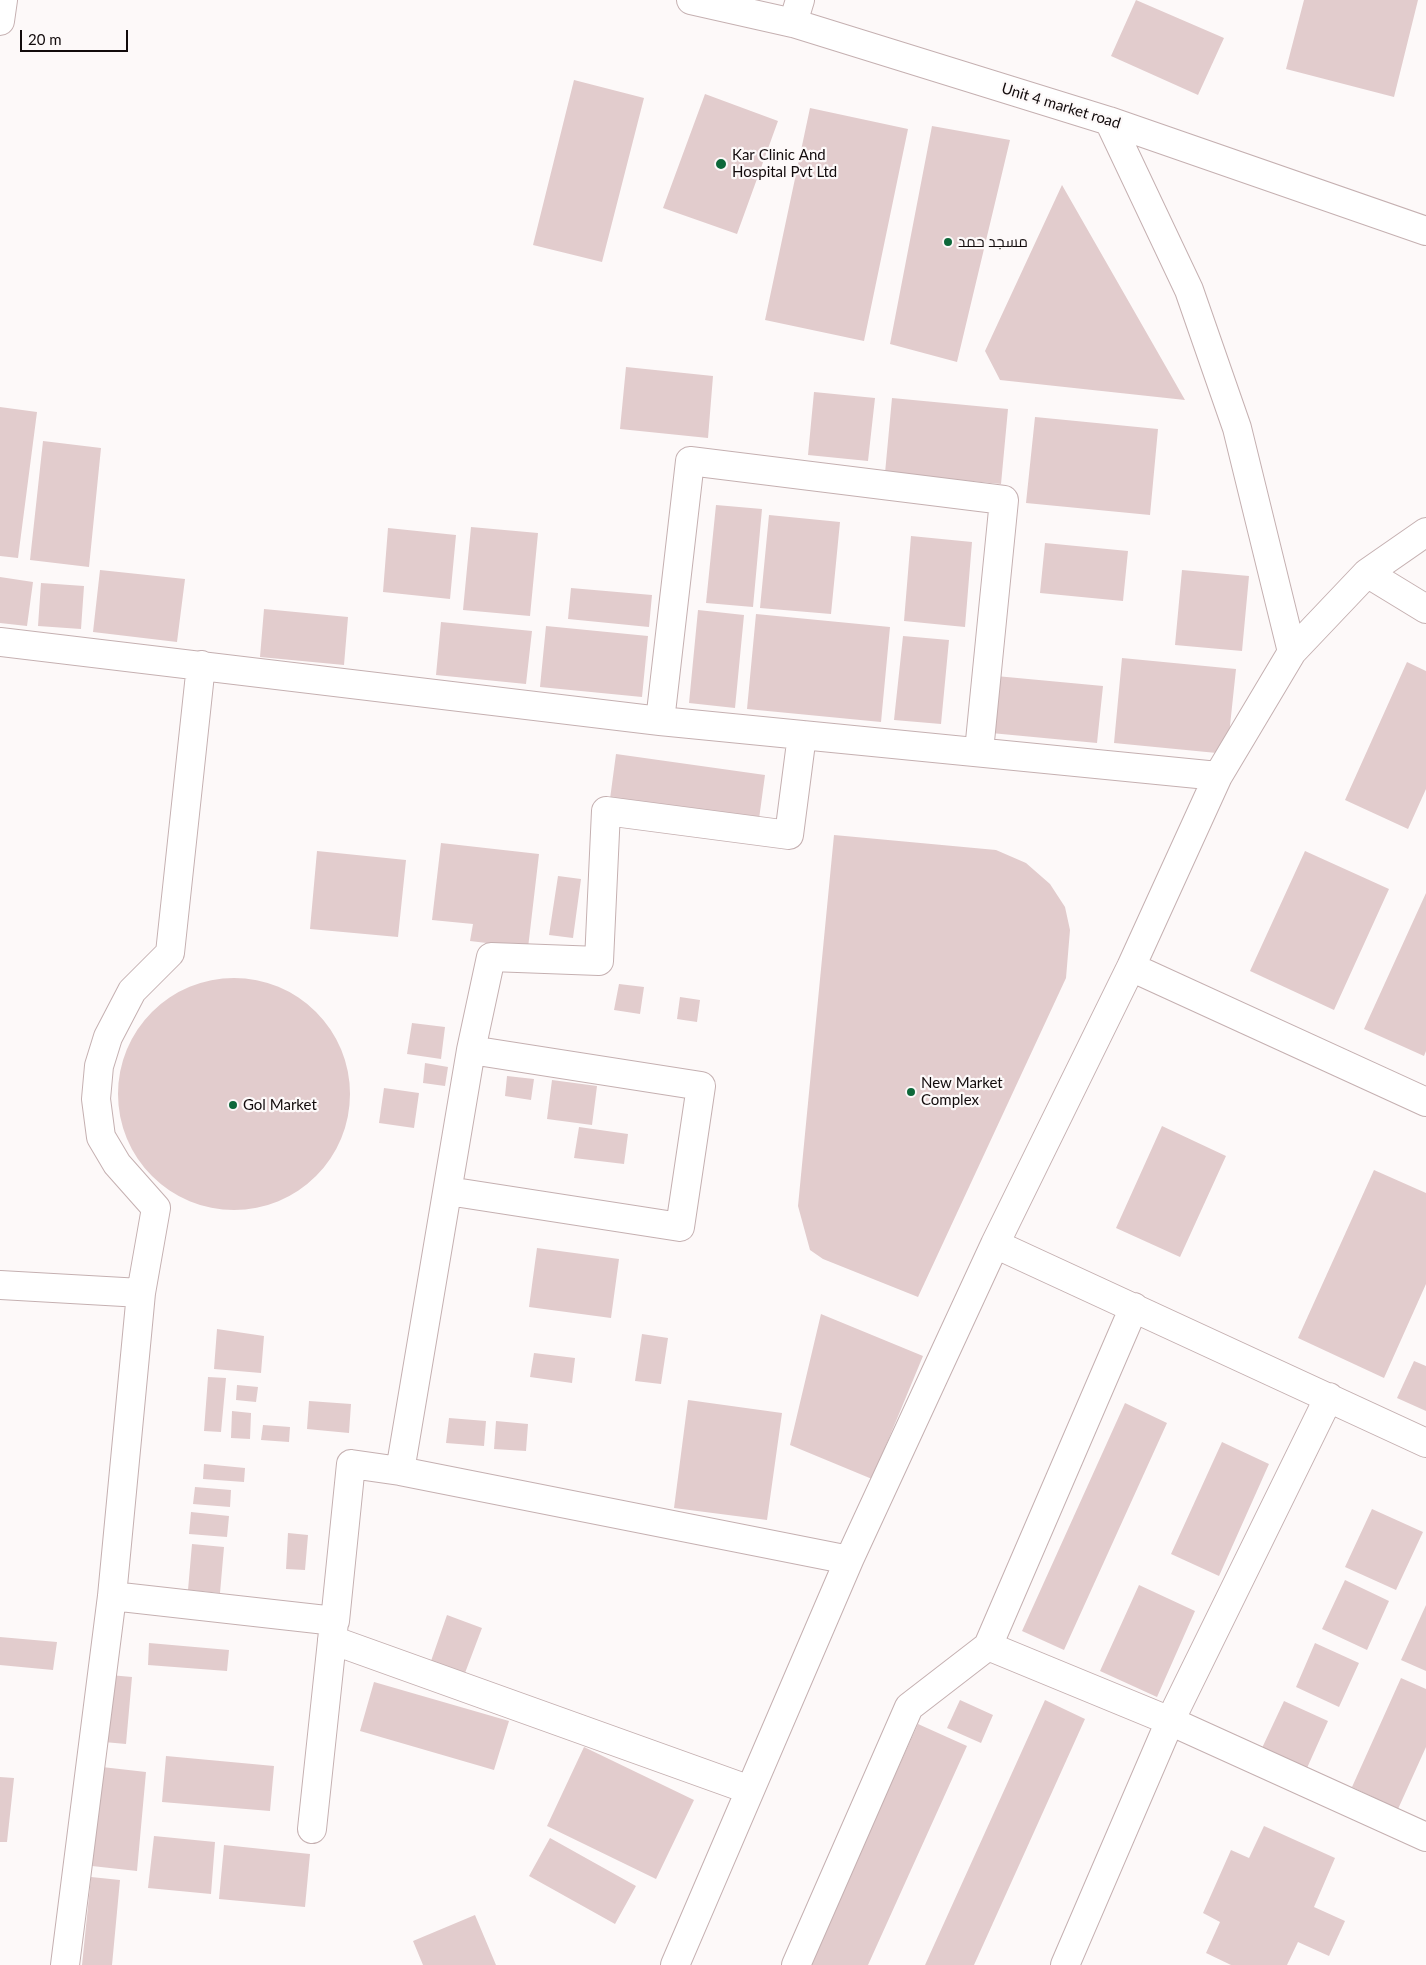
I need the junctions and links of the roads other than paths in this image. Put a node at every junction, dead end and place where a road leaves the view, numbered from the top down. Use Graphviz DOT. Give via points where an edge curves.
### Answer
graph roads {
  1 [pos="3,0"];
  2 [pos="691,0"];
  3 [pos="796,12"];
  4 [pos="0,21"];
  5 [pos="1109,121"];
  6 [pos="1426,231"];
  7 [pos="1426,532"];
  8 [pos="1367,573"];
  9 [pos="1426,609"];
  10 [pos="0,642"];
  11 [pos="1292,652"];
  12 [pos="201,665"];
  13 [pos="660,720"];
  14 [pos="802,735"];
  15 [pos="978,751"];
  16 [pos="1218,776"];
  17 [pos="1132,967"];
  18 [pos="471,1050"];
  19 [pos="1424,1095"];
  20 [pos="448,1191"];
  21 [pos="995,1244"];
  22 [pos="0,1285"];
  23 [pos="141,1293"];
  24 [pos="1134,1307"];
  25 [pos="1329,1397"];
  26 [pos="1426,1442"];
  27 [pos="400,1471"];
  28 [pos="849,1560"];
  29 [pos="112,1596"];
  30 [pos="333,1631"];
  31 [pos="988,1646"];
  32 [pos="1170,1721"];
  33 [pos="750,1790"];
  34 [pos="312,1830"];
  35 [pos="1426,1837"];
  36 [pos="65,1965"];
  37 [pos="675,1965"];
  38 [pos="796,1965"];
  39 [pos="1065,1965"];
  1 -- 4 [label="street"];
  2 -- 3 [label="street, Unit 4 market road"];
  3 -- 5 [label="street, Unit 4 market road"];
  5 -- 6 [label="street, Unit 4 market road"];
  5 -- 11 [label="street" via="1190,290 1237,428"];
  7 -- 8 [label="street"];
  8 -- 9 [label="street"];
  8 -- 11 [label="street"];
  10 -- 12 [label="street"];
  11 -- 16 [label="street"];
  12 -- 13 [label="street"];
  12 -- 23 [label="street" via="170,953 132,991 108,1037 99,1066 96,1099 101,1137 117,1164 156,1208"];
  13 -- 14 [label="street"];
  13 -- 15 [label="street" via="690,461 1004,500"];
  14 -- 15 [label="street"];
  14 -- 18 [label="street" via="789,835 606,811 599,961 491,957"];
  15 -- 16 [label="street"];
  16 -- 17 [label="street"];
  17 -- 19 [label="street"];
  17 -- 21 [label="street"];
  18 -- 20 [label="street"];
  18 -- 20 [label="street" via="701,1086 680,1227"];
  20 -- 27 [label="street"];
  21 -- 24 [label="street"];
  21 -- 28 [label="street"];
  22 -- 23 [label="street"];
  23 -- 29 [label="street"];
  24 -- 25 [label="street"];
  24 -- 31 [label="street"];
  25 -- 26 [label="street"];
  25 -- 32 [label="street"];
  27 -- 28 [label="street"];
  27 -- 30 [label="street" via="351,1464"];
  28 -- 33 [label="street"];
  29 -- 30 [label="street"];
  29 -- 36 [label="street"];
  30 -- 33 [label="street"];
  30 -- 34 [label="street"];
  31 -- 32 [label="street"];
  31 -- 38 [label="street" via="909,1706"];
  32 -- 35 [label="street"];
  32 -- 39 [label="street"];
  33 -- 37 [label="street"];
}
